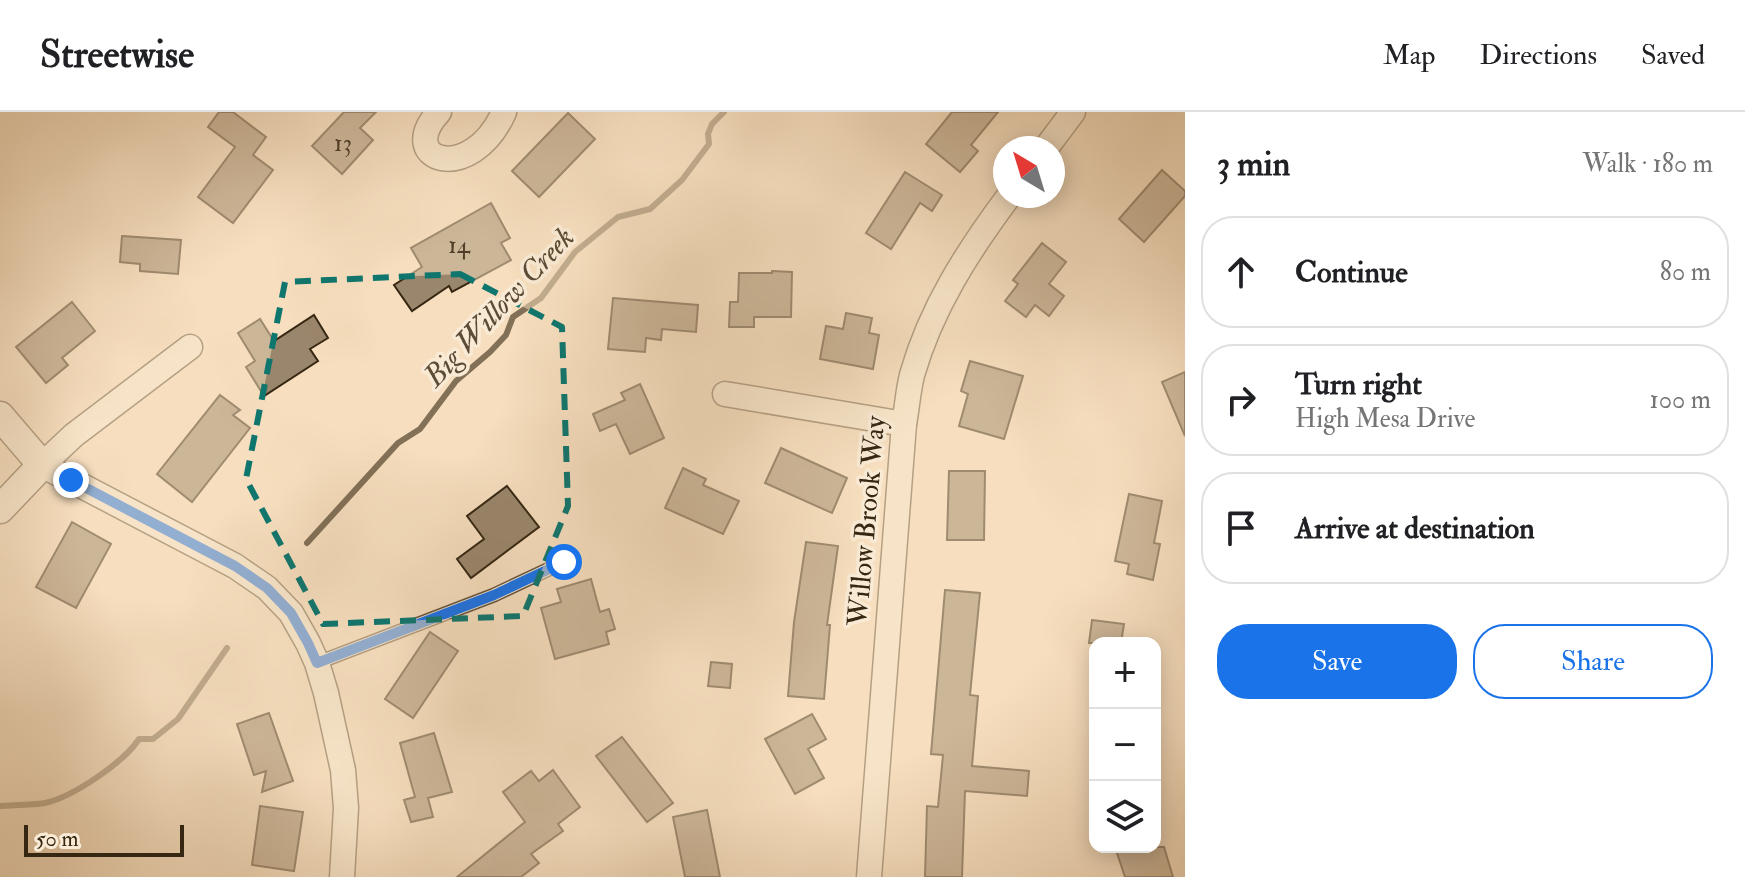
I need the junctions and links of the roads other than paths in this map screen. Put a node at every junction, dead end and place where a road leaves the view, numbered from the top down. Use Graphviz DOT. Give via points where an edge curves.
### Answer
graph roads {
  1 [pos="439,112"];
  2 [pos="504,112"];
  3 [pos="1073,112"];
  4 [pos="1055,136"];
  5 [pos="1000,208"];
  6 [pos="190,347"];
  7 [pos="725,394"];
  8 [pos="0,416"];
  9 [pos="904,424"];
  10 [pos="42,465"];
  11 [pos="0,509"];
  12 [pos="564,562"];
  13 [pos="317,663"];
  14 [pos="342,877"];
  15 [pos="869,877"];
  1 -- 2 [label="street" via="425,137 428,149 450,160 488,139"];
  3 -- 4 [label="street"];
  5 -- 9 [label="street, Willow Brook Way" via="977,238 926,332"];
  6 -- 10 [label="street"];
  7 -- 9 [label="street"];
  8 -- 10 [label="street"];
  9 -- 15 [label="street, Willow Brook Way"];
  10 -- 11 [label="street"];
  10 -- 13 [label="street" via="267,588 291,613"];
  12 -- 13 [label="lane" via="494,595"];
  13 -- 14 [label="street" via="343,770"];
}
